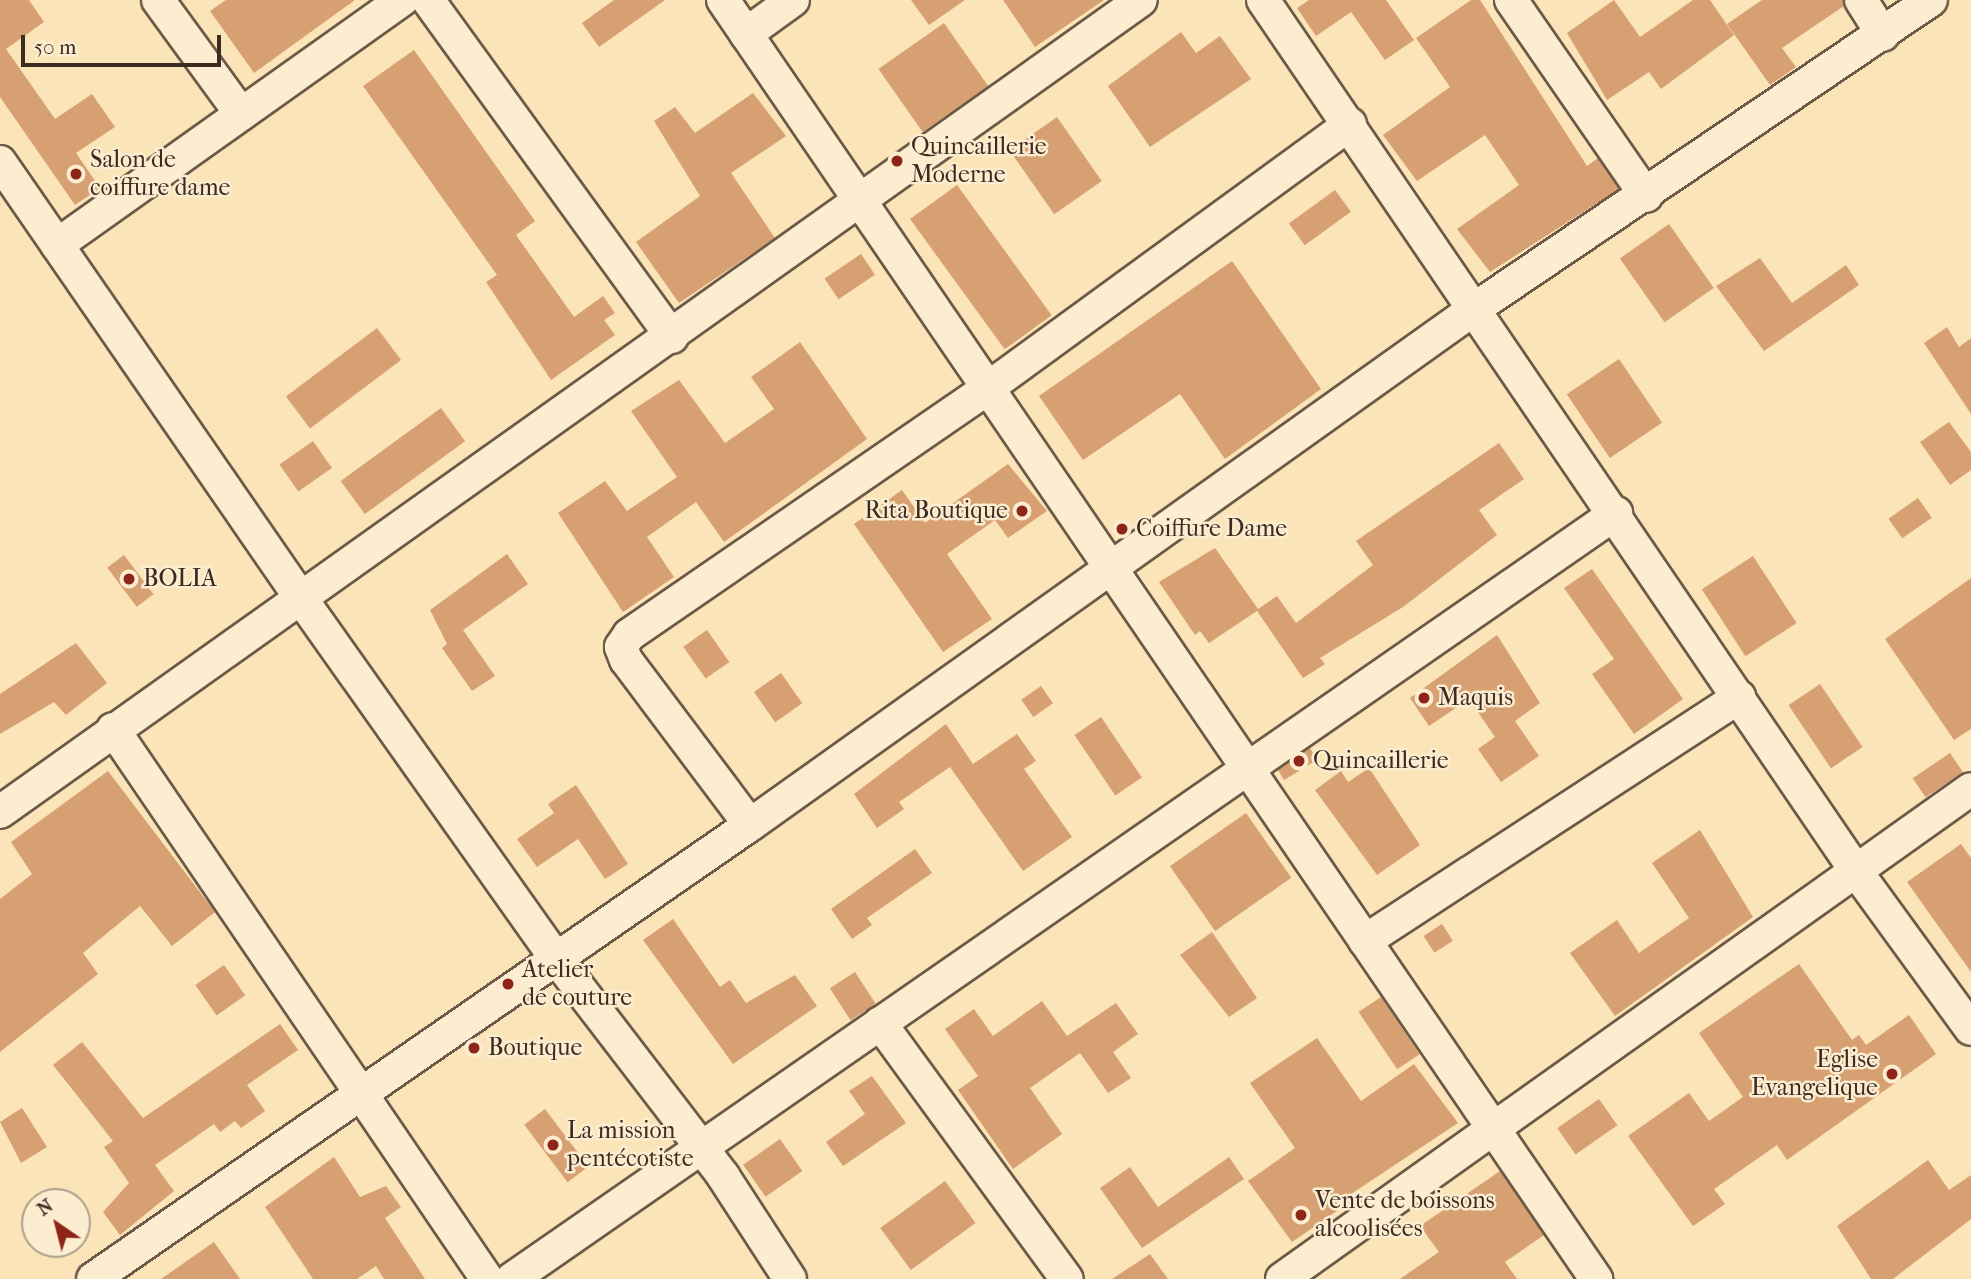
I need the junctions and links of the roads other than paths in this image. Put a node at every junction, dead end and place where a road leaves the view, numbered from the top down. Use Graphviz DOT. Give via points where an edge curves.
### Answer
graph roads {
  1 [pos="158,0"];
  2 [pos="402,0"];
  3 [pos="428,0"];
  4 [pos="723,0"];
  5 [pos="793,0"];
  6 [pos="1141,0"];
  7 [pos="1263,0"];
  8 [pos="1511,0"];
  9 [pos="1861,0"];
  10 [pos="1931,0"];
  11 [pos="746,34"];
  12 [pos="1883,35"];
  13 [pos="241,114"];
  14 [pos="1350,124"];
  15 [pos="0,162"];
  16 [pos="1646,196"];
  17 [pos="862,204"];
  18 [pos="57,245"];
  19 [pos="1477,307"];
  20 [pos="672,337"];
  21 [pos="988,388"];
  22 [pos="1616,513"];
  23 [pos="1108,565"];
  24 [pos="300,597"];
  25 [pos="1739,697"];
  26 [pos="113,729"];
  27 [pos="1247,767"];
  28 [pos="1971,789"];
  29 [pos="0,812"];
  30 [pos="750,825"];
  31 [pos="1856,871"];
  32 [pos="1365,941"];
  33 [pos="556,958"];
  34 [pos="880,1023"];
  35 [pos="1971,1029"];
  36 [pos="358,1090"];
  37 [pos="1496,1133"];
  38 [pos="702,1147"];
  39 [pos="93,1279"];
  40 [pos="487,1279"];
  41 [pos="512,1279"];
  42 [pos="790,1279"];
  43 [pos="1067,1279"];
  44 [pos="1282,1279"];
  45 [pos="1596,1279"];
  1 -- 13 [label="street"];
  2 -- 13 [label="street"];
  3 -- 20 [label="street"];
  4 -- 11 [label="street"];
  5 -- 11 [label="street"];
  6 -- 17 [label="street"];
  7 -- 14 [label="street"];
  8 -- 16 [label="street"];
  9 -- 12 [label="street"];
  10 -- 12 [label="street"];
  11 -- 17 [label="street"];
  12 -- 16 [label="street"];
  13 -- 18 [label="street"];
  14 -- 19 [label="street"];
  14 -- 21 [label="street"];
  15 -- 18 [label="street"];
  16 -- 19 [label="street"];
  17 -- 20 [label="street"];
  17 -- 21 [label="street"];
  18 -- 24 [label="street"];
  19 -- 22 [label="street"];
  19 -- 23 [label="street"];
  20 -- 24 [label="street"];
  21 -- 23 [label="street"];
  21 -- 30 [label="street" via="629,635 621,647"];
  22 -- 25 [label="street"];
  22 -- 27 [label="street"];
  23 -- 27 [label="street"];
  23 -- 30 [label="street"];
  24 -- 26 [label="street"];
  24 -- 33 [label="street"];
  25 -- 31 [label="street"];
  25 -- 32 [label="street"];
  26 -- 29 [label="street"];
  26 -- 36 [label="street"];
  27 -- 32 [label="street"];
  27 -- 34 [label="street"];
  28 -- 31 [label="street"];
  30 -- 33 [label="street"];
  31 -- 35 [label="street"];
  31 -- 37 [label="street"];
  32 -- 37 [label="street"];
  33 -- 36 [label="street"];
  33 -- 38 [label="street"];
  34 -- 38 [label="street"];
  34 -- 43 [label="street"];
  36 -- 39 [label="street"];
  36 -- 40 [label="street"];
  37 -- 44 [label="street"];
  37 -- 45 [label="street"];
  38 -- 41 [label="street"];
  38 -- 42 [label="street"];
}
